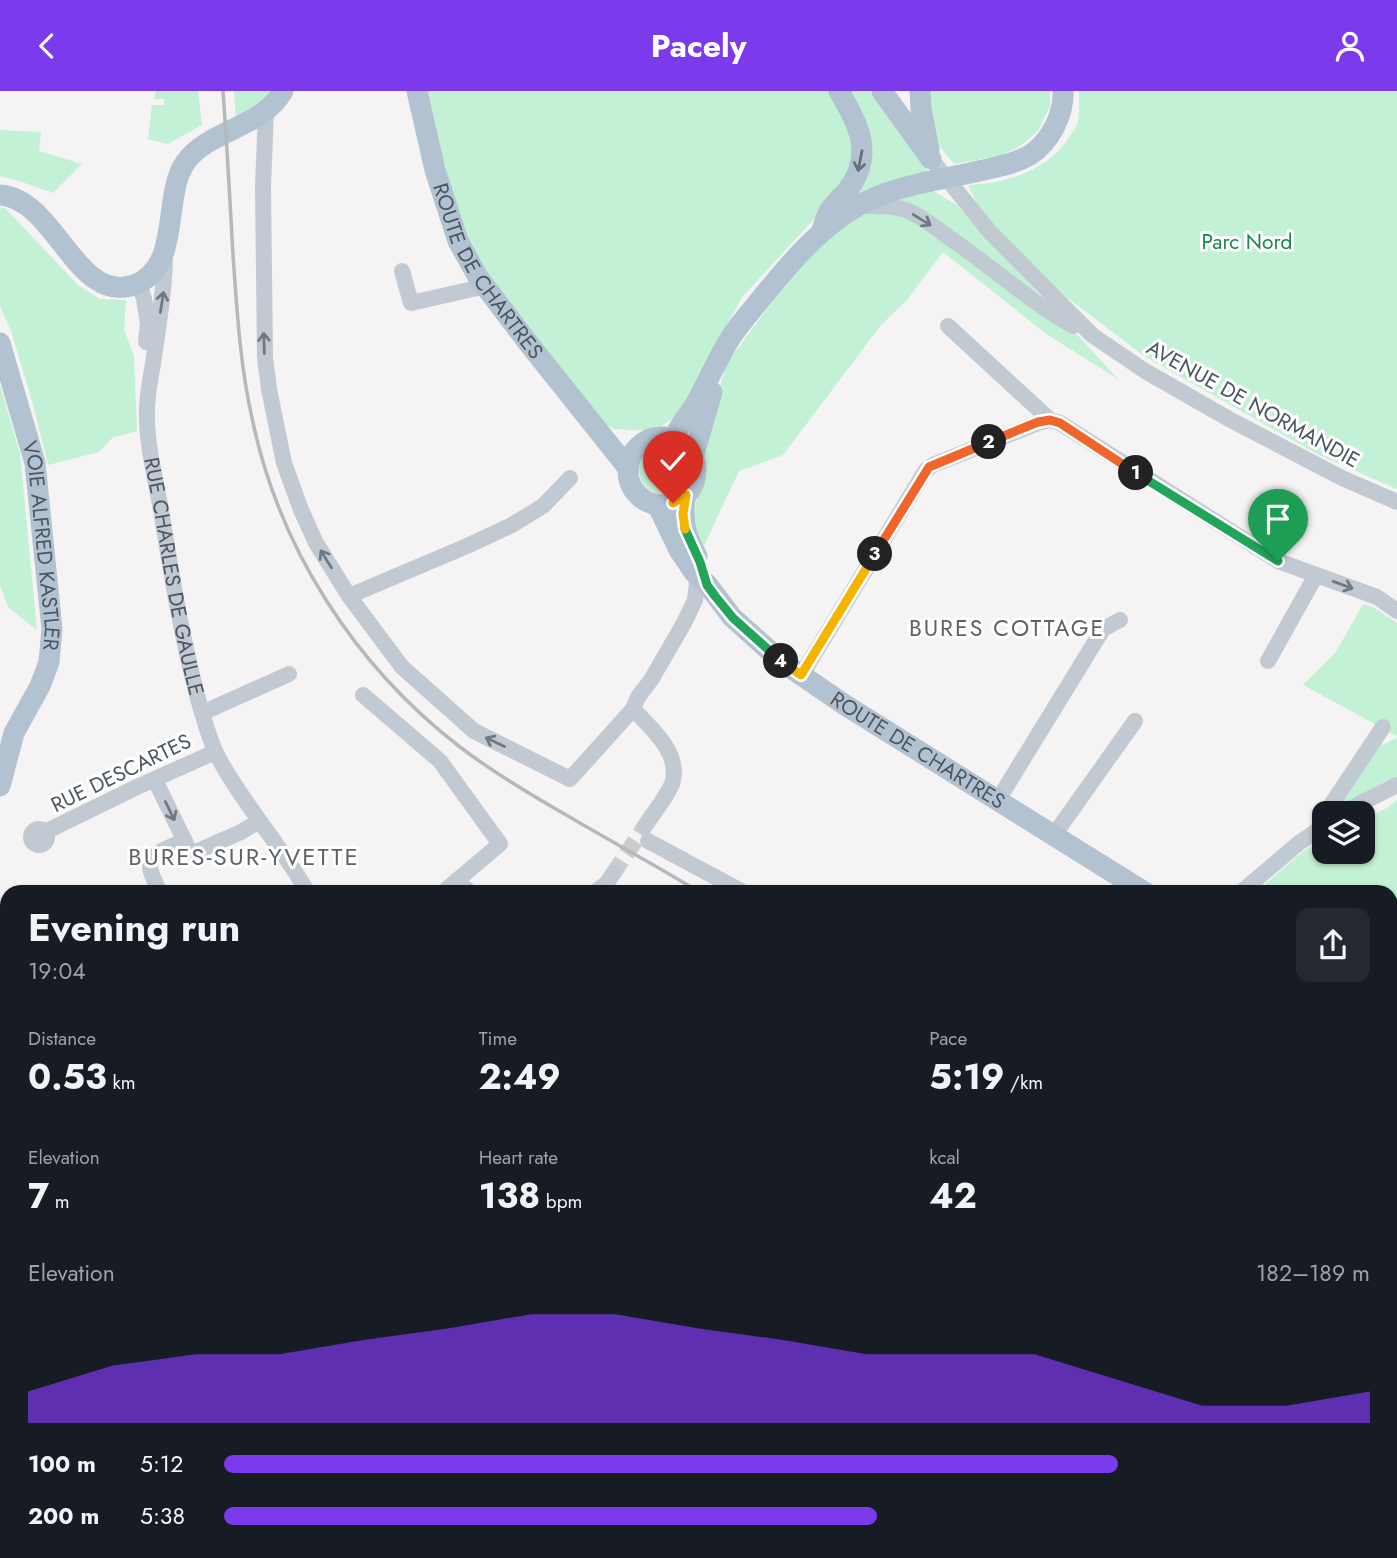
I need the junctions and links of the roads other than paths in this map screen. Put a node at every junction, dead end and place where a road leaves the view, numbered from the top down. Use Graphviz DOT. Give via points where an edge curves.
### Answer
graph roads {
  1 [pos="283,91"];
  2 [pos="417,91"];
  3 [pos="839,91"];
  4 [pos="882,91"];
  5 [pos="920,91"];
  6 [pos="1063,91"];
  7 [pos="266,112"];
  8 [pos="931,159"];
  9 [pos="0,195"];
  10 [pos="857,206"];
  11 [pos="821,232"];
  12 [pos="165,253"];
  13 [pos="402,271"];
  14 [pos="139,283"];
  15 [pos="486,286"];
  16 [pos="948,326"];
  17 [pos="1092,335"];
  18 [pos="0,343"];
  19 [pos="715,366"];
  20 [pos="148,393"];
  21 [pos="1050,420"];
  22 [pos="598,432"];
  23 [pos="674,439"];
  24 [pos="643,442"];
  25 [pos="693,457"];
  26 [pos="628,468"];
  27 [pos="570,478"];
  28 [pos="686,495"];
  29 [pos="1397,502"];
  30 [pos="657,504"];
  31 [pos="1316,575"];
  32 [pos="706,584"];
  33 [pos="349,596"];
  34 [pos="1397,611"];
  35 [pos="1121,620"];
  36 [pos="684,623"];
  37 [pos="1268,661"];
  38 [pos="289,674"];
  39 [pos="801,675"];
  40 [pos="363,695"];
  41 [pos="633,709"];
  42 [pos="202,713"];
  43 [pos="1135,721"];
  44 [pos="1382,727"];
  45 [pos="217,754"];
  46 [pos="155,780"];
  47 [pos="1397,785"];
  48 [pos="0,786"];
  49 [pos="998,800"];
  50 [pos="1334,801"];
  51 [pos="1365,801"];
  52 [pos="259,821"];
  53 [pos="45,832"];
  54 [pos="1312,832"];
  55 [pos="1054,835"];
  56 [pos="188,848"];
  57 [pos="613,874"];
  58 [pos="457,880"];
  59 [pos="157,885"];
  60 [pos="303,885"];
  61 [pos="451,885"];
  62 [pos="462,885"];
  63 [pos="605,885"];
  64 [pos="732,885"];
  65 [pos="1129,885"];
  66 [pos="1249,885"];
  1 -- 7 [label="main road, RUE CHARLES DE GAULLE"];
  2 -- 15 [label="main road, ROUTE DE CHARTRES" via="458,241"];
  3 -- 11 [label="main road, one-way" via="859,129 863,152 855,178 829,211"];
  4 -- 8 [label="main road"];
  5 -- 8 [label="main road"];
  6 -- 10 [label="main road" via="1057,123 1046,141 1030,154 1006,165 903,189"];
  7 -- 12 [label="main road, RUE CHARLES DE GAULLE" via="191,155 179,174"];
  33 -- 7 [label="street, one-way" via="301,510 284,463 269,389 264,316"];
  8 -- 17 [label="street" via="989,232"];
  9 -- 14 [label="main road" via="23,203 43,220 100,283 118,288"];
  10 -- 11 [label="main road"];
  10 -- 17 [label="street, one-way" via="888,206 919,216 1036,302"];
  11 -- 19 [label="main road" via="749,313"];
  12 -- 14 [label="main road, RUE CHARLES DE GAULLE"];
  20 -- 12 [label="street, RUE CHARLES DE GAULLE, one-way"];
  13 -- 15 [label="street" via="411,303"];
  14 -- 20 [label="street, RUE CHARLES DE GAULLE" via="148,324"];
  15 -- 22 [label="main road, ROUTE DE CHARTRES"];
  16 -- 21 [label="street"];
  17 -- 29 [label="street, AVENUE DE NORMANDIE" via="1229,419"];
  18 -- 48 [label="main road, VOIE ALFRED KASTLER" via="35,463 52,629 49,662 14,733"];
  19 -- 23 [label="main road"];
  19 -- 25 [label="main road"];
  20 -- 42 [label="street, RUE CHARLES DE GAULLE" via="149,441 171,579"];
  21 -- 31 [label="street" via="1278,561"];
  21 -- 39 [label="street" via="926,470"];
  22 -- 24 [label="main road"];
  22 -- 26 [label="main road, ROUTE DE CHARTRES"];
  23 -- 24 [label="main road" via="658,437"];
  23 -- 25 [label="main road"];
  24 -- 26 [label="main road"];
  25 -- 28 [label="main road" via="693,485"];
  26 -- 30 [label="main road" via="632,488"];
  27 -- 33 [label="street" via="543,506 512,525"];
  28 -- 30 [label="main road" via="673,503"];
  28 -- 32 [label="main road, ROUTE DE CHARTRES" via="686,534"];
  30 -- 32 [label="main road, ROUTE DE CHARTRES" via="679,550"];
  31 -- 34 [label="street, one-way" via="1377,597"];
  31 -- 37 [label="street"];
  32 -- 36 [label="street"];
  32 -- 36 [label="street" via="698,591"];
  32 -- 39 [label="main road, ROUTE DE CHARTRES" via="748,633"];
  41 -- 33 [label="street, one-way" via="570,779 474,731 402,667"];
  35 -- 49 [label="street" via="1103,629"];
  36 -- 41 [label="street"];
  38 -- 42 [label="street"];
  39 -- 49 [label="main road, ROUTE DE CHARTRES"];
  40 -- 58 [label="street" via="440,761 500,844"];
  41 -- 64 [label="street" via="666,746 673,761 671,784 646,833"];
  42 -- 45 [label="street, RUE CHARLES DE GAULLE"];
  43 -- 55 [label="street"];
  44 -- 50 [label="street"];
  45 -- 46 [label="street, RUE DESCARTES"];
  45 -- 52 [label="street, RUE CHARLES DE GAULLE"];
  46 -- 53 [label="street, RUE DESCARTES"];
  46 -- 56 [label="street, one-way"];
  47 -- 51 [label="street"];
  49 -- 55 [label="main road, ROUTE DE CHARTRES"];
  52 -- 56 [label="street" via="241,832"];
  52 -- 60 [label="street"];
  54 -- 66 [label="street"];
  55 -- 65 [label="main road, ROUTE DE CHARTRES"];
  56 -- 59 [label="street" via="153,858 151,872"];
  57 -- 63 [label="street"];
  58 -- 61 [label="street"];
  58 -- 62 [label="street"];
}
